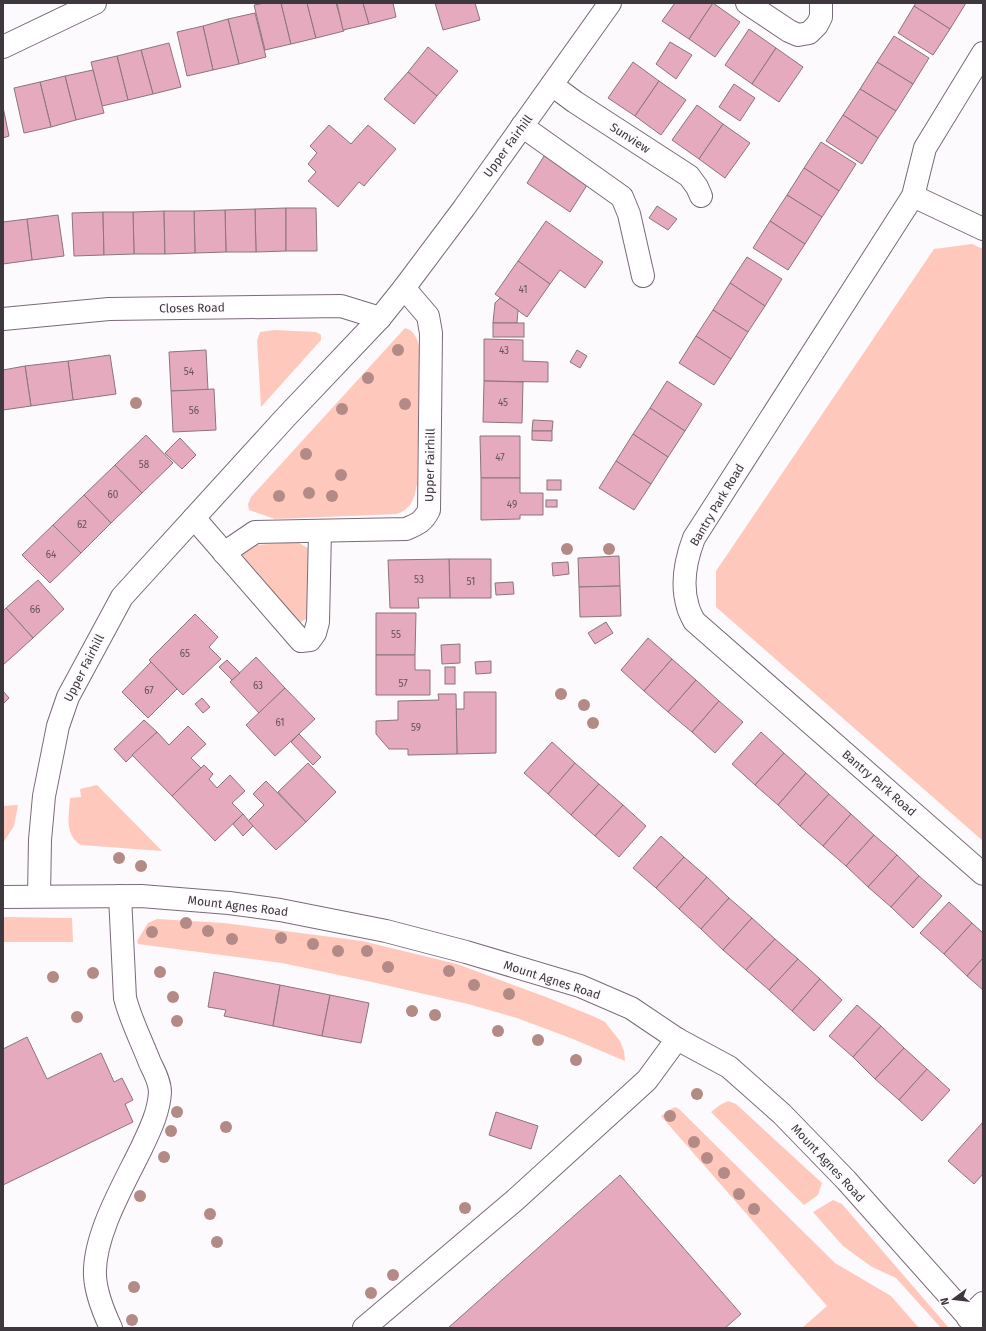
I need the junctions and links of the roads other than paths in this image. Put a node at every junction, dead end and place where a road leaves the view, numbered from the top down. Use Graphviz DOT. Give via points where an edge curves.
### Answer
graph roads {
  1 [pos="95,3"];
  2 [pos="747,3"];
  3 [pos="821,3"];
  4 [pos="605,5"];
  5 [pos="3,46"];
  6 [pos="983,54"];
  7 [pos="552,85"];
  8 [pos="522,126"];
  9 [pos="700,196"];
  10 [pos="913,196"];
  11 [pos="983,229"];
  12 [pos="643,276"];
  13 [pos="404,288"];
  14 [pos="380,318"];
  15 [pos="3,319"];
  16 [pos="194,518"];
  17 [pos="320,531"];
  18 [pos="224,553"];
  19 [pos="983,874"];
  20 [pos="39,896"];
  21 [pos="120,896"];
  22 [pos="3,897"];
  23 [pos="677,1039"];
  24 [pos="976,1316"];
  25 [pos="110,1328"];
  26 [pos="364,1328"];
  1 -- 5 [label="street"];
  2 -- 3 [label="street" via="798,35 809,33 817,25 821,18"];
  4 -- 7 [label="street, Upper Fairhill"];
  6 -- 10 [label="street, Bantry Park Road" via="925,148"];
  7 -- 8 [label="street, Upper Fairhill"];
  7 -- 9 [label="street, Sunview" via="689,176"];
  8 -- 12 [label="street" via="622,198 629,214"];
  8 -- 13 [label="street, Upper Fairhill"];
  10 -- 11 [label="street"];
  10 -- 19 [label="street, Bantry Park Road" via="694,538 688,554 685,595 694,621"];
  13 -- 14 [label="street, Upper Fairhill"];
  13 -- 17 [label="street, Upper Fairhill" via="428,316 431,333 430,510 420,523 406,529"];
  14 -- 15 [label="street, Closes Road" via="342,306 109,309"];
  14 -- 16 [label="street, Upper Fairhill"];
  16 -- 18 [label="street"];
  16 -- 20 [label="street, Upper Fairhill" via="122,597 68,697 58,726 44,796"];
  17 -- 18 [label="street, Upper Fairhill" via="255,532"];
  17 -- 18 [label="street" via="318,622 310,640 301,641"];
  20 -- 21 [label="street, Mount Agnes Road"];
  20 -- 22 [label="street, Mount Agnes Road"];
  21 -- 23 [label="street, Mount Agnes Road" via="230,903 280,910 466,952 580,986 631,1008"];
  21 -- 25 [label="street" via="125,998 160,1090 150,1130 104,1228 98,1250 95,1275 97,1292"];
  23 -- 24 [label="street, Mount Agnes Road" via="730,1067 782,1114"];
  23 -- 26 [label="street" via="647,1080 514,1201"];
}
